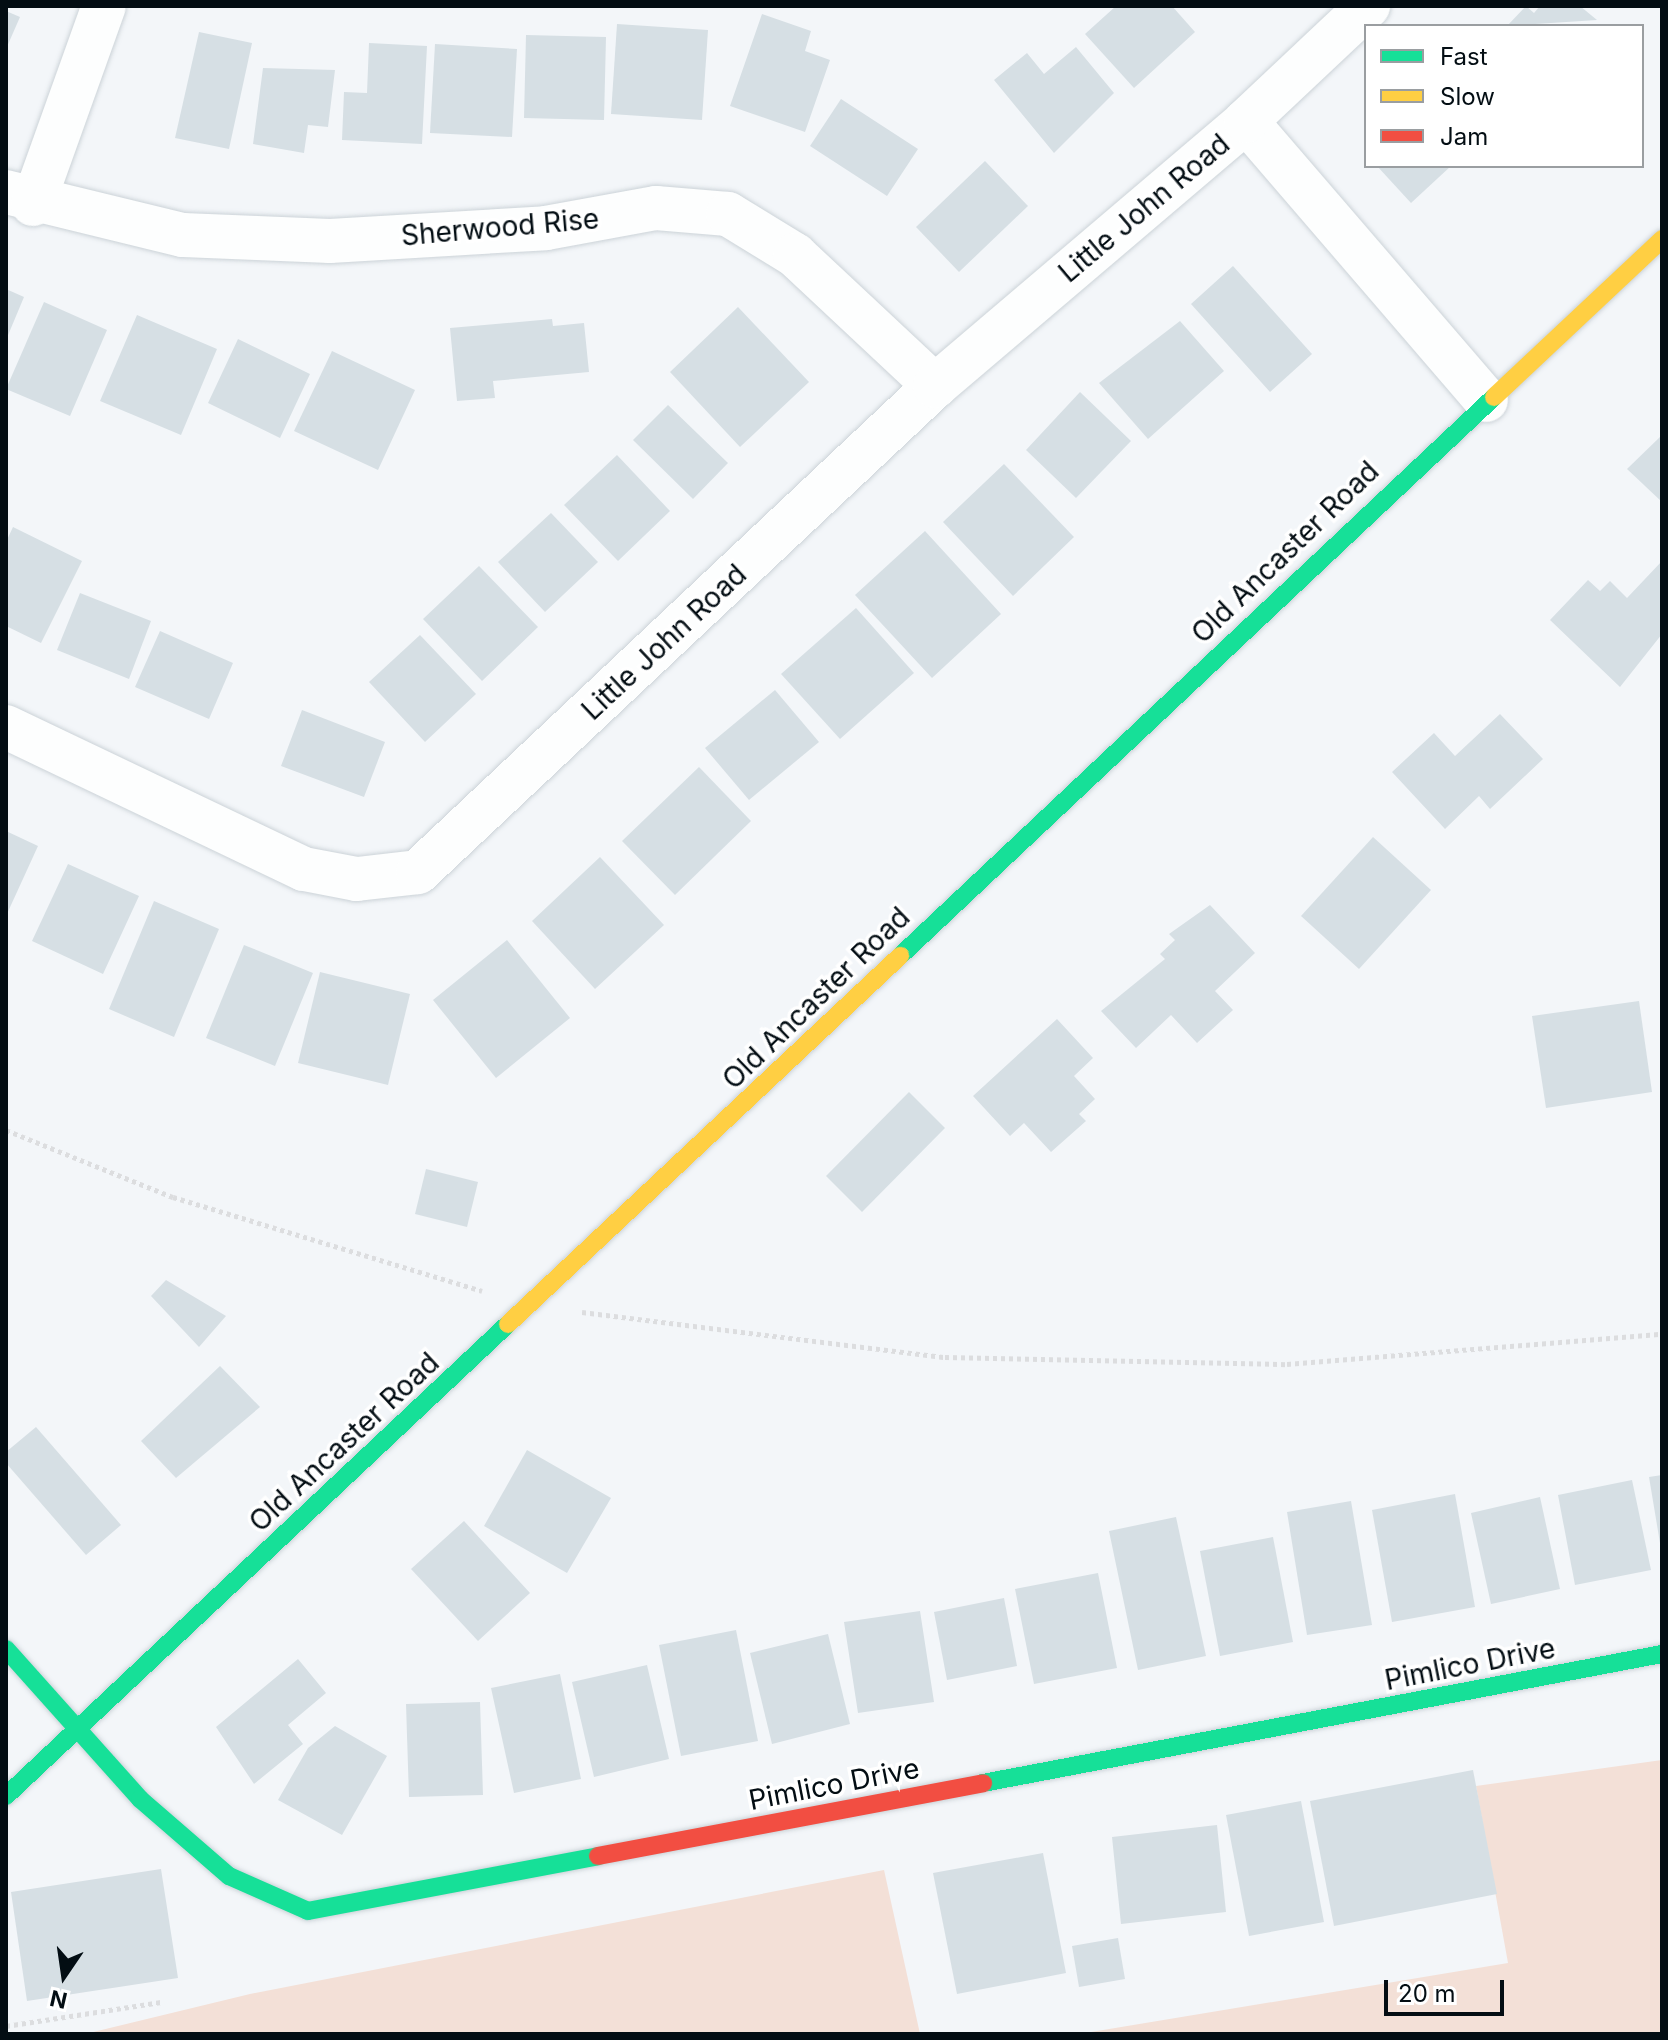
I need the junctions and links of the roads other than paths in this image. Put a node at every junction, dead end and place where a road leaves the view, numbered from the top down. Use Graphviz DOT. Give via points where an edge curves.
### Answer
graph roads {
  1 [pos="104,6"];
  2 [pos="1368,6"];
  3 [pos="1246,121"];
  4 [pos="19,198"];
  5 [pos="1662,239"];
  6 [pos="935,386"];
  7 [pos="1486,400"];
  8 [pos="6,727"];
  9 [pos="6,1649"];
  10 [pos="1662,1654"];
  11 [pos="79,1727"];
  12 [pos="6,1796"];
  1 -- 4 [label="street"];
  2 -- 3 [label="street, Little John Road"];
  3 -- 6 [label="street, Little John Road"];
  3 -- 7 [label="street, Little John Road"];
  4 -- 6 [label="street, Sherwood Rise" via="183,235 330,241 546,228 656,208 728,214 795,255"];
  5 -- 7 [label="street, Old Ancaster Road"];
  6 -- 8 [label="street, Little John Road" via="418,872 357,879 304,869"];
  7 -- 11 [label="street, Old Ancaster Road" via="533,1306"];
  9 -- 11 [label="street, Pimlico Drive"];
  10 -- 11 [label="street, Pimlico Drive" via="308,1911 229,1876 140,1799"];
  11 -- 12 [label="street, Old Ancaster Road"];
}
